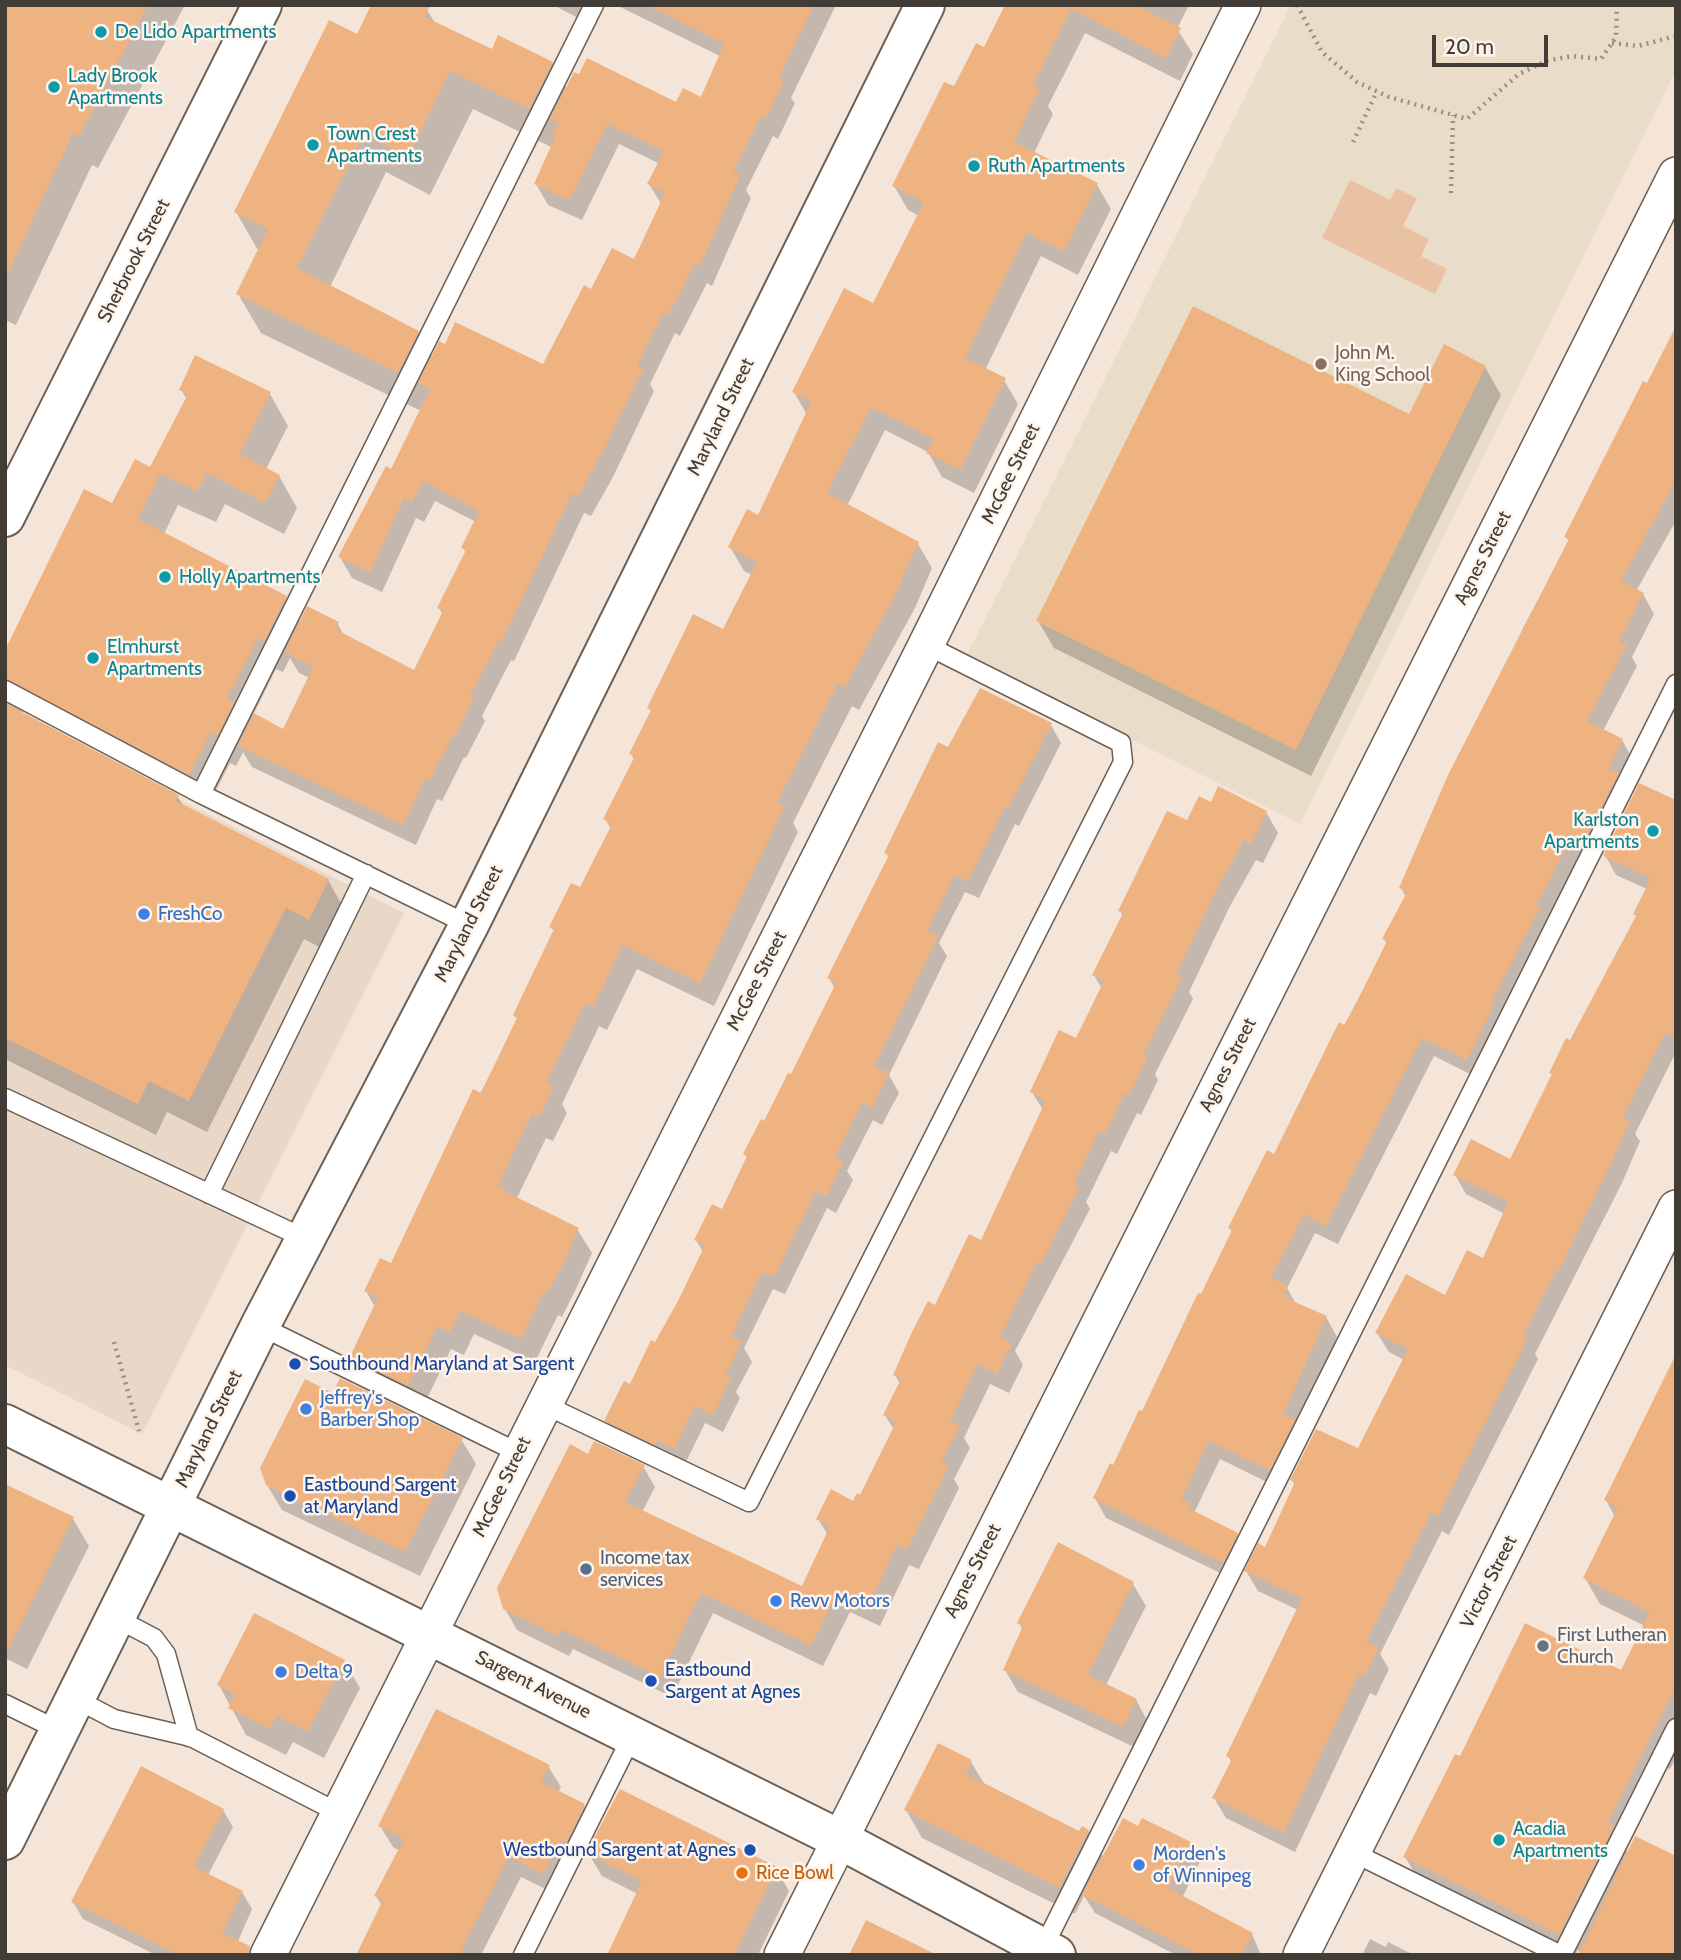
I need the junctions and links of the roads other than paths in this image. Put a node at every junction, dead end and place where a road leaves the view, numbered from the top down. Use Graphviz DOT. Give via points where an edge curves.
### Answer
graph roads {
  1 [pos="262,5"];
  2 [pos="594,5"];
  3 [pos="925,5"];
  4 [pos="1243,5"];
  5 [pos="1676,175"];
  6 [pos="5,517"];
  7 [pos="926,645"];
  8 [pos="1676,684"];
  9 [pos="5,690"];
  10 [pos="201,793"];
  11 [pos="366,874"];
  12 [pos="469,925"];
  13 [pos="5,1098"];
  14 [pos="209,1194"];
  15 [pos="1676,1208"];
  16 [pos="306,1239"];
  17 [pos="260,1326"];
  18 [pos="543,1404"];
  19 [pos="5,1424"];
  20 [pos="519,1453"];
  21 [pos="170,1508"];
  22 [pos="116,1618"];
  23 [pos="429,1633"];
  24 [pos="5,1703"];
  25 [pos="68,1715"];
  26 [pos="1676,1728"];
  27 [pos="632,1736"];
  28 [pos="189,1737"];
  29 [pos="339,1813"];
  30 [pos="839,1839"];
  31 [pos="5,1840"];
  32 [pos="1354,1853"];
  33 [pos="1046,1953"];
  34 [pos="268,1955"];
  35 [pos="523,1955"];
  36 [pos="782,1955"];
  37 [pos="1301,1955"];
  38 [pos="1561,1955"];
  1 -- 6 [label="main road, Sherbrook Street"];
  2 -- 10 [label="lane"];
  3 -- 12 [label="main road, Maryland Street"];
  4 -- 7 [label="street, McGee Street"];
  5 -- 30 [label="street, Agnes Street"];
  7 -- 18 [label="street, McGee Street"];
  7 -- 18 [label="lane" via="1121,743 1123,762 749,1502"];
  8 -- 33 [label="lane"];
  9 -- 10 [label="lane"];
  10 -- 11 [label="lane"];
  11 -- 12 [label="lane"];
  11 -- 14 [label="lane"];
  12 -- 16 [label="main road, Maryland Street"];
  13 -- 14 [label="lane"];
  14 -- 16 [label="lane"];
  15 -- 32 [label="street, Victor Street"];
  16 -- 17 [label="main road, Maryland Street"];
  17 -- 20 [label="lane"];
  17 -- 21 [label="main road, Maryland Street"];
  18 -- 20 [label="street, McGee Street"];
  19 -- 21 [label="main road, Sargent Avenue"];
  20 -- 23 [label="street, McGee Street"];
  21 -- 22 [label="main road, Maryland Street"];
  21 -- 23 [label="main road, Sargent Avenue"];
  22 -- 25 [label="main road, Maryland Street"];
  22 -- 28 [label="lane" via="154,1638 166,1654"];
  23 -- 27 [label="main road, Sargent Avenue"];
  23 -- 29 [label="street, McGee Street"];
  24 -- 25 [label="lane"];
  25 -- 28 [label="lane" via="114,1719"];
  25 -- 31 [label="main road, Maryland Street"];
  26 -- 38 [label="lane"];
  27 -- 30 [label="main road, Sargent Avenue"];
  27 -- 35 [label="lane"];
  28 -- 29 [label="lane"];
  29 -- 34 [label="street, McGee Street"];
  30 -- 33 [label="main road, Sargent Avenue"];
  30 -- 36 [label="street, Agnes Street"];
  32 -- 37 [label="street, Victor Street"];
  32 -- 38 [label="lane"];
}
